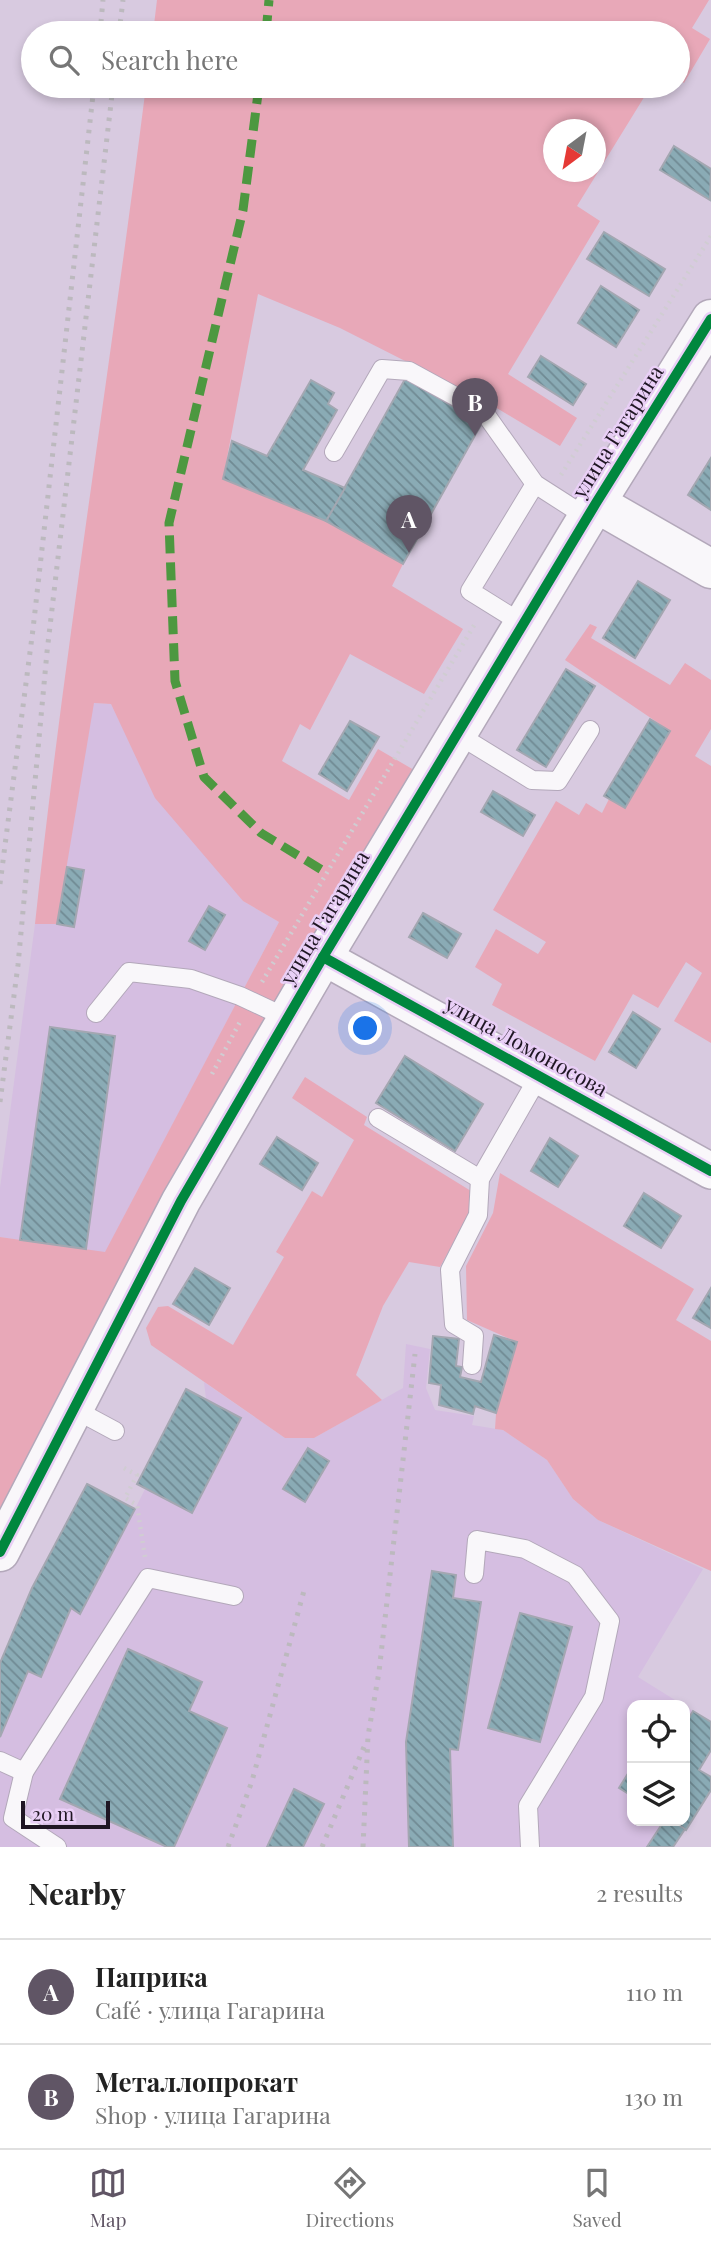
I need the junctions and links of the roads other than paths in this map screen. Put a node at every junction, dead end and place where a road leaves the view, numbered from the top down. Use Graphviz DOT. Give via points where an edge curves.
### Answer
graph roads {
  1 [pos="711,319"];
  2 [pos="334,452"];
  3 [pos="535,484"];
  4 [pos="592,510"];
  5 [pos="711,569"];
  6 [pos="523,624"];
  7 [pos="590,730"];
  8 [pos="457,734"];
  9 [pos="323,957"];
  10 [pos="96,1013"];
  11 [pos="288,1018"];
  12 [pos="539,1076"];
  13 [pos="378,1118"];
  14 [pos="711,1171"];
  15 [pos="480,1179"];
  16 [pos="472,1365"];
  17 [pos="74,1409"];
  18 [pos="115,1431"];
  19 [pos="0,1552"];
  20 [pos="474,1574"];
  21 [pos="234,1597"];
  22 [pos="0,1761"];
  23 [pos="24,1772"];
  24 [pos="57,1847"];
  25 [pos="530,1847"];
  1 -- 4 [label="street, улица Гагарина"];
  2 -- 3 [label="lane" via="382,369 409,371 484,412"];
  3 -- 4 [label="lane"];
  3 -- 6 [label="lane" via="470,591"];
  4 -- 5 [label="street"];
  4 -- 6 [label="street, улица Гагарина"];
  6 -- 8 [label="street, улица Гагарина"];
  7 -- 8 [label="lane" via="558,781 532,780"];
  8 -- 9 [label="street, улица Гагарина"];
  9 -- 11 [label="street, улица Гагарина"];
  9 -- 12 [label="street, улица Ломоносова"];
  10 -- 11 [label="lane" via="129,972 191,979"];
  11 -- 17 [label="street, улица Гагарина" via="181,1201"];
  12 -- 14 [label="street, улица Ломоносова"];
  12 -- 15 [label="lane"];
  13 -- 15 [label="lane"];
  15 -- 16 [label="lane" via="478,1215 450,1270 454,1324 474,1336"];
  17 -- 18 [label="lane"];
  17 -- 19 [label="street, улица Гагарина"];
  20 -- 25 [label="lane" via="477,1540 525,1549 575,1575 610,1621 594,1697 528,1806"];
  21 -- 23 [label="lane" via="148,1578"];
  22 -- 23 [label="lane"];
  23 -- 24 [label="lane" via="13,1818"];
}
